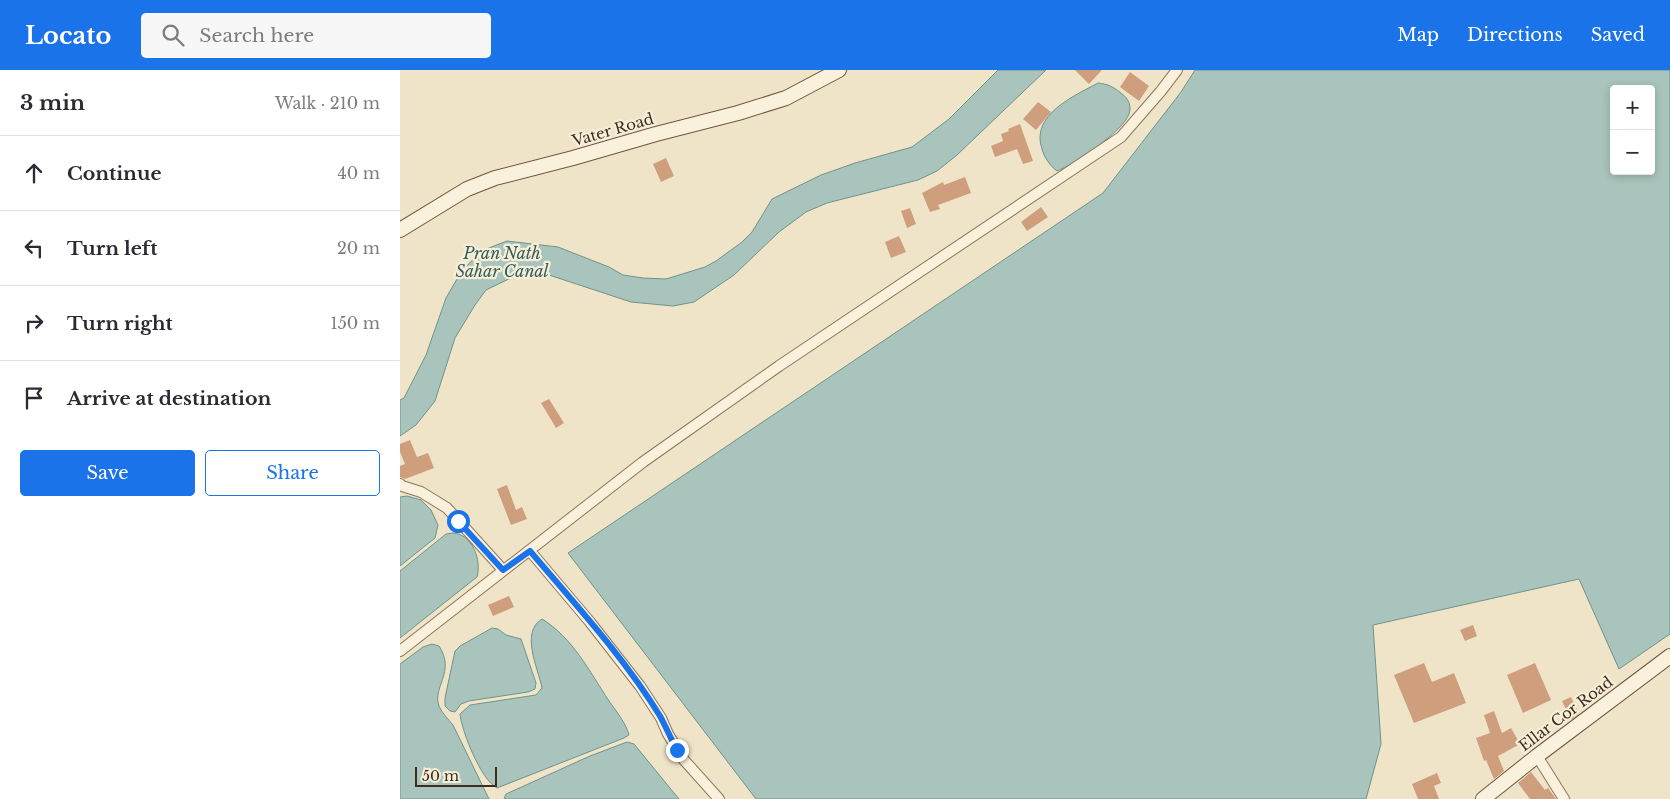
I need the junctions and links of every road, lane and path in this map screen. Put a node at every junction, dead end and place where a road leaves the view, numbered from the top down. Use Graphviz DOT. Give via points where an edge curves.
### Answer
graph roads {
  1 [pos="839,70"];
  2 [pos="1177,70"];
  3 [pos="400,230"];
  4 [pos="400,484"];
  5 [pos="530,551"];
  6 [pos="503,570"];
  7 [pos="400,651"];
  8 [pos="1670,656"];
  9 [pos="1537,756"];
  10 [pos="719,799"];
  11 [pos="1482,799"];
  12 [pos="1564,799"];
  1 -- 3 [label="street, Vater Road" via="786,98 738,114 495,178 467,189"];
  2 -- 5 [label="street" via="1121,137 779,366 643,462"];
  4 -- 6 [label="street" via="447,508"];
  5 -- 6 [label="street"];
  5 -- 10 [label="street" via="640,686 684,760"];
  6 -- 7 [label="street"];
  8 -- 9 [label="street, Ellar Cor Road"];
  9 -- 11 [label="street, Ellar Cor Road"];
  9 -- 12 [label="street"];
}
